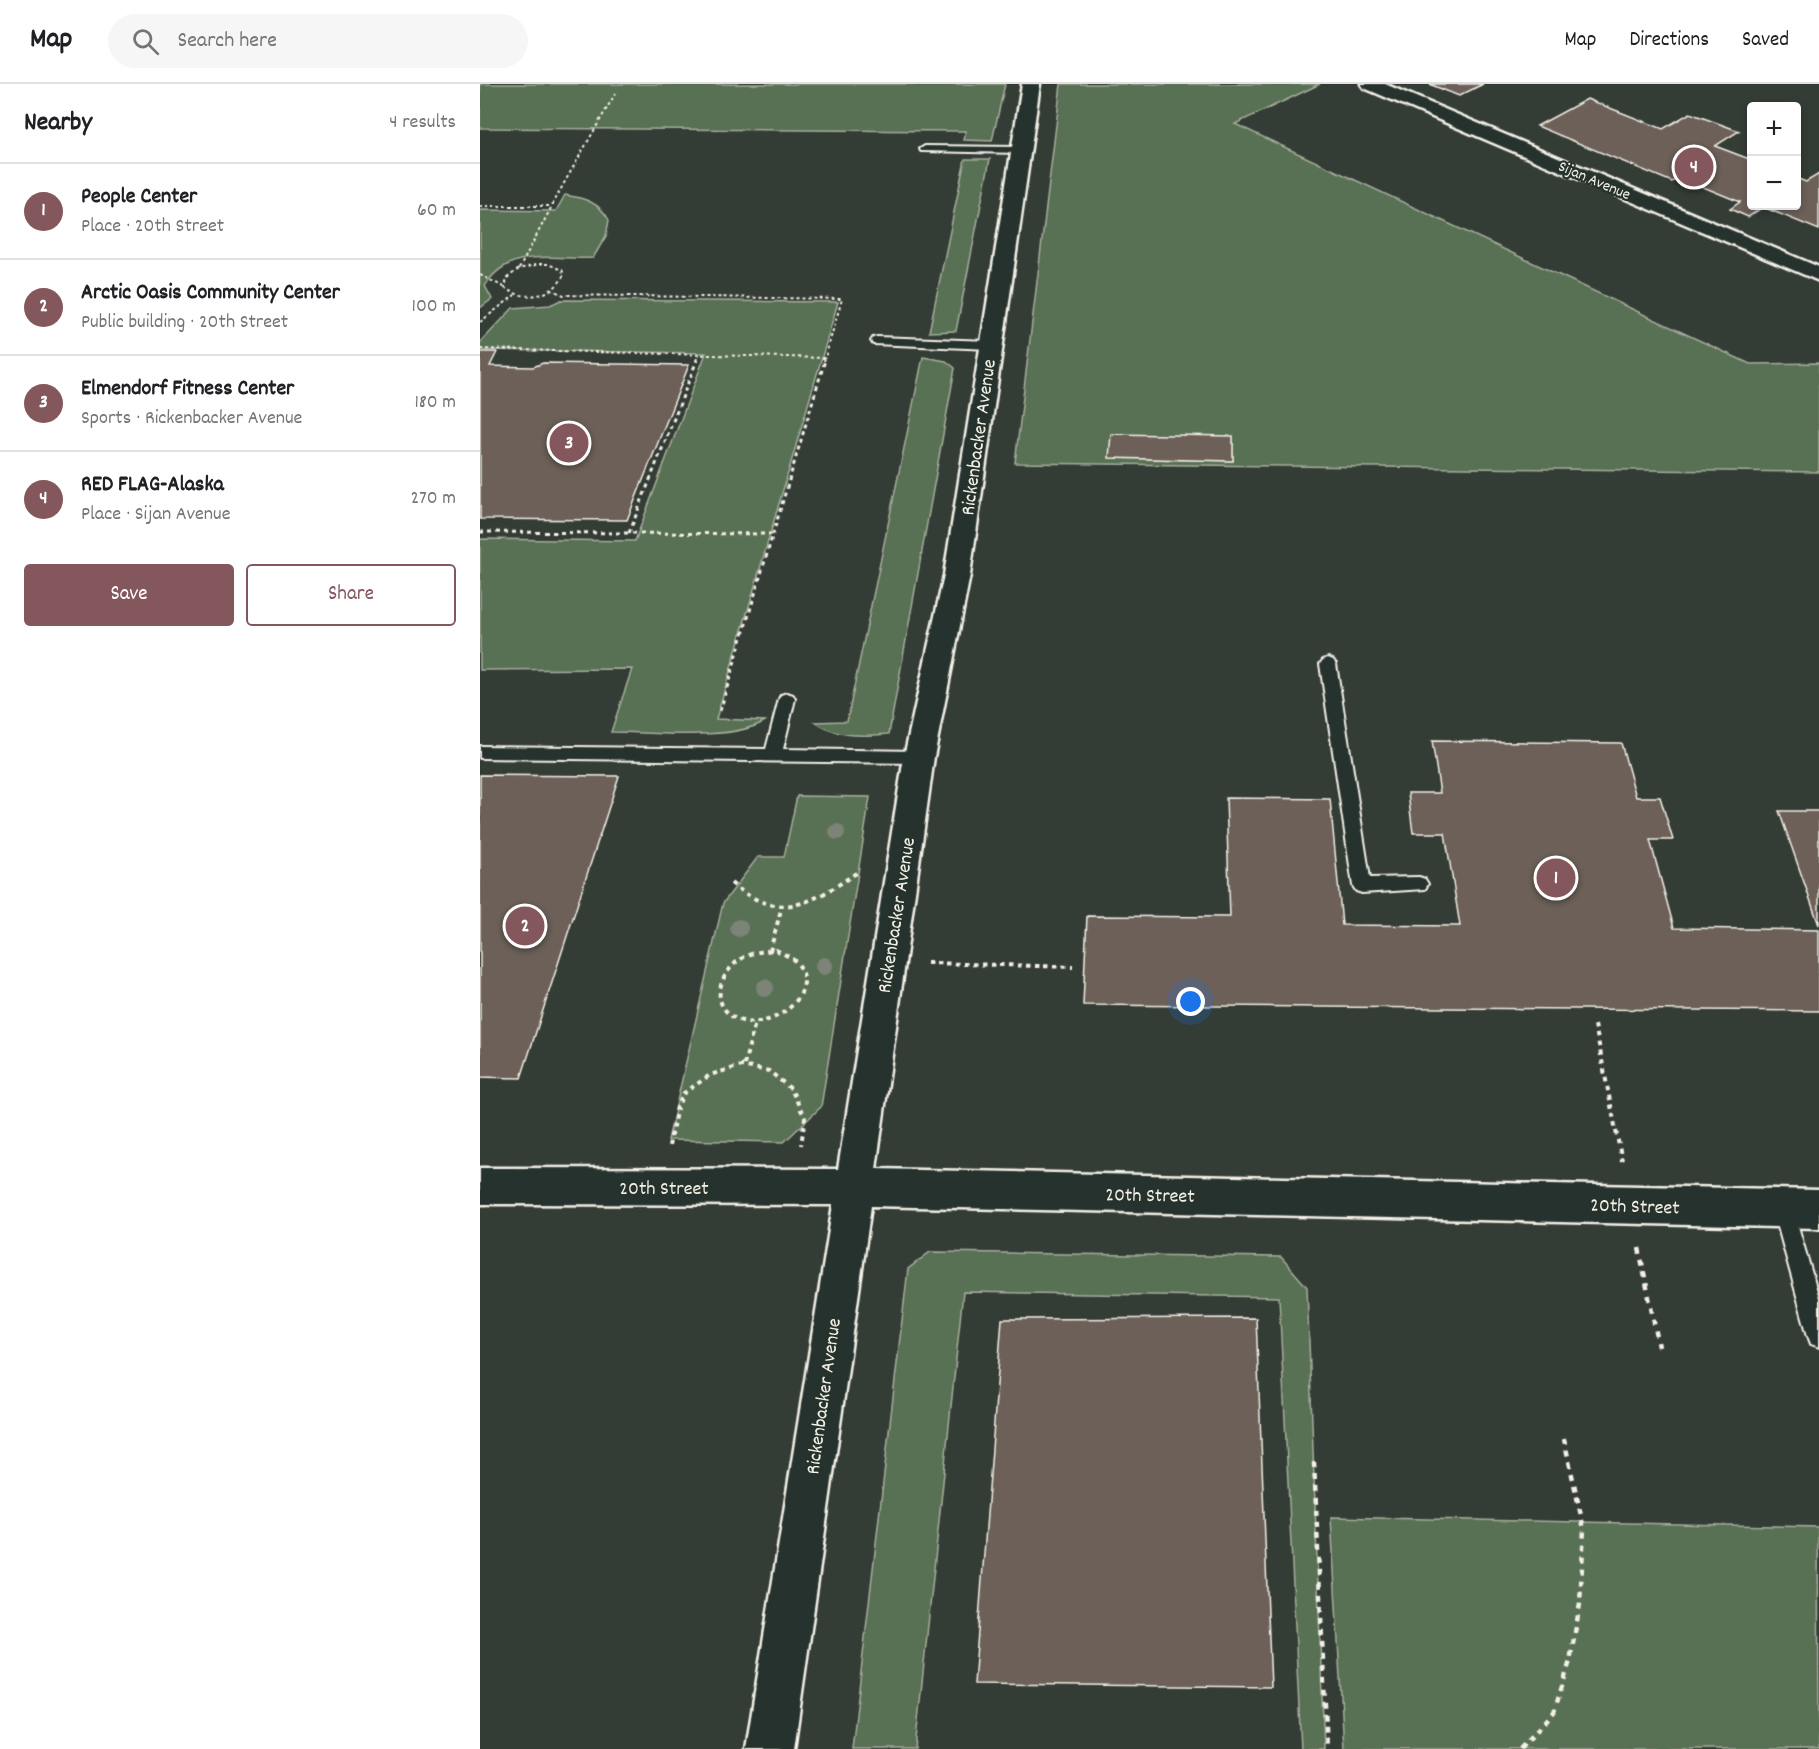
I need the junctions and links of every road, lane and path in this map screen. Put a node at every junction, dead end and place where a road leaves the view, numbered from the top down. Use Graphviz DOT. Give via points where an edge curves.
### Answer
graph roads {
  1 [pos="1031,84"];
  2 [pos="1371,84"];
  3 [pos="615,94"];
  4 [pos="925,149"];
  5 [pos="1020,150"];
  6 [pos="480,206"];
  7 [pos="552,206"];
  8 [pos="519,269"];
  9 [pos="1819,274"];
  10 [pos="480,275"];
  11 [pos="505,288"];
  12 [pos="552,290"];
  13 [pos="515,294"];
  14 [pos="480,322"];
  15 [pos="877,341"];
  16 [pos="990,345"];
  17 [pos="480,349"];
  18 [pos="698,356"];
  19 [pos="825,358"];
  20 [pos="480,532"];
  21 [pos="629,533"];
  22 [pos="773,534"];
  23 [pos="1328,664"];
  24 [pos="787,699"];
  25 [pos="720,711"];
  26 [pos="480,752"];
  27 [pos="773,755"];
  28 [pos="919,757"];
  29 [pos="859,871"];
  30 [pos="731,883"];
  31 [pos="1419,884"];
  32 [pos="782,906"];
  33 [pos="770,951"];
  34 [pos="887,962"];
  35 [pos="1073,967"];
  36 [pos="755,1023"];
  37 [pos="744,1065"];
  38 [pos="480,1186"];
  39 [pos="659,1187"];
  40 [pos="792,1187"];
  41 [pos="853,1187"];
  42 [pos="1801,1209"];
  43 [pos="1819,1336"];
  44 [pos="1564,1439"];
  45 [pos="1314,1462"];
  46 [pos="770,1749"];
  47 [pos="1327,1749"];
  48 [pos="1520,1749"];
  1 -- 5 [label="street, Rickenbacker Avenue"];
  2 -- 9 [label="street, Sijan Avenue"];
  3 -- 7 [label="path"];
  4 -- 5 [label="lane"];
  5 -- 16 [label="street, Rickenbacker Avenue"];
  6 -- 7 [label="path"];
  7 -- 8 [label="path"];
  8 -- 11 [label="path" via="507,278"];
  8 -- 12 [label="path" via="549,264 562,270 563,280"];
  10 -- 11 [label="path"];
  11 -- 13 [label="path"];
  12 -- 13 [label="path" via="534,295"];
  12 -- 19 [label="path" via="564,295 842,299"];
  13 -- 14 [label="path"];
  15 -- 16 [label="lane"];
  16 -- 28 [label="street, Rickenbacker Avenue" via="957,575"];
  17 -- 18 [label="path"];
  18 -- 19 [label="path"];
  18 -- 21 [label="path"];
  19 -- 22 [label="path"];
  20 -- 21 [label="path"];
  21 -- 22 [label="path"];
  22 -- 25 [label="path"];
  23 -- 31 [label="lane" via="1362,886"];
  24 -- 27 [label="lane"];
  26 -- 27 [label="lane"];
  27 -- 28 [label="lane"];
  28 -- 34 [label="street, Rickenbacker Avenue"];
  29 -- 32 [label="path" via="804,903"];
  30 -- 32 [label="path" via="744,897 761,905"];
  32 -- 33 [label="path"];
  33 -- 36 [label="path" via="789,955 798,962 804,985 800,997 782,1015"];
  33 -- 36 [label="path" via="747,955 735,963 720,986 723,1008 731,1016"];
  34 -- 35 [label="path"];
  34 -- 41 [label="street, Rickenbacker Avenue"];
  36 -- 37 [label="path"];
  37 -- 39 [label="path" via="715,1072 681,1097"];
  37 -- 40 [label="path" via="771,1071 791,1087 806,1120"];
  38 -- 39 [label="street, 20th Street"];
  39 -- 40 [label="street, 20th Street"];
  40 -- 41 [label="street, 20th Street"];
  41 -- 42 [label="street, 20th Street"];
  41 -- 46 [label="street, Rickenbacker Avenue"];
  42 -- 43 [label="lane"];
  44 -- 48 [label="path" via="1584,1529 1580,1604 1570,1661 1554,1712"];
  45 -- 47 [label="path"];
}
